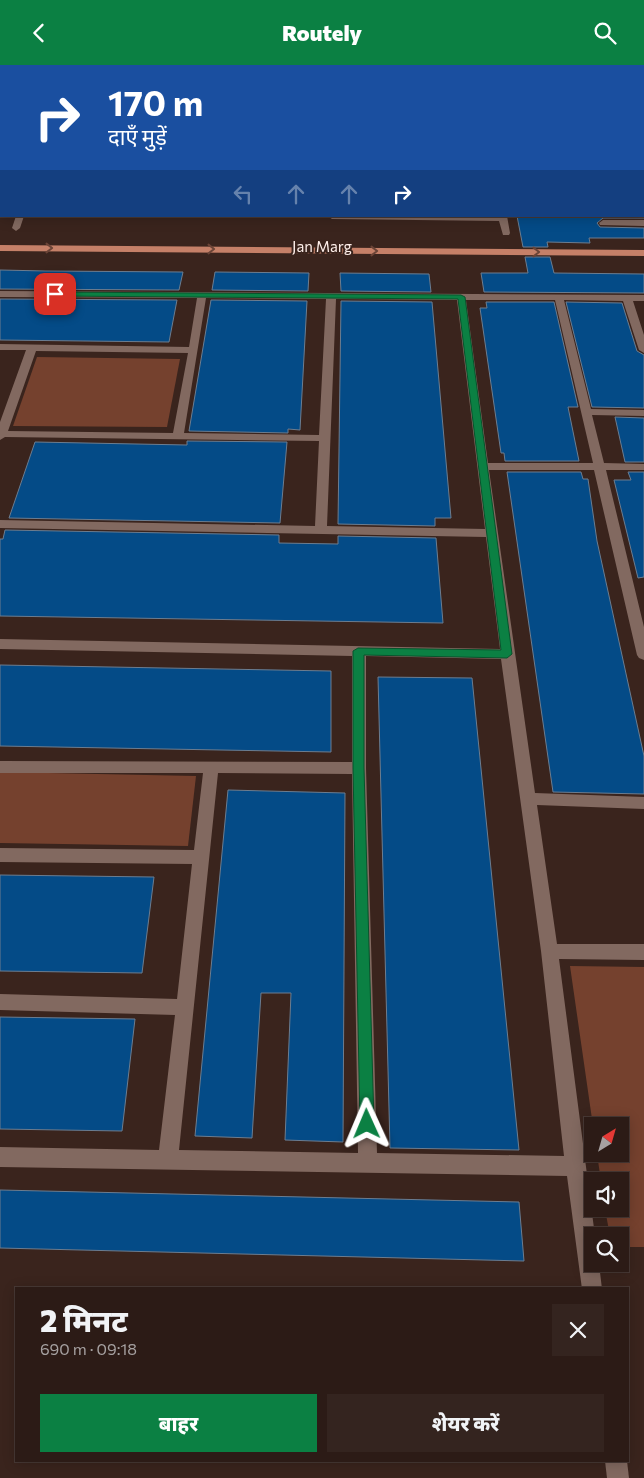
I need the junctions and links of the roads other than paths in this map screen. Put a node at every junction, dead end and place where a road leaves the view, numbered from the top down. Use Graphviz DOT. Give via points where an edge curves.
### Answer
graph roads {
  1 [pos="20,217"];
  2 [pos="503,217"];
  3 [pos="602,219"];
  4 [pos="644,223"];
  5 [pos="16,227"];
  6 [pos="606,232"];
  7 [pos="506,233"];
  8 [pos="0,248"];
  9 [pos="644,253"];
  10 [pos="0,258"];
  11 [pos="644,262"];
  12 [pos="0,294"];
  13 [pos="202,295"];
  14 [pos="331,296"];
  15 [pos="461,297"];
  16 [pos="559,297"];
  17 [pos="627,298"];
  18 [pos="644,298"];
  19 [pos="0,347"];
  20 [pos="32,348"];
  21 [pos="194,350"];
  22 [pos="644,350"];
  23 [pos="586,412"];
  24 [pos="644,413"];
  25 [pos="1,435"];
  26 [pos="178,436"];
  27 [pos="325,438"];
  28 [pos="483,466"];
  29 [pos="600,467"];
  30 [pos="644,467"];
  31 [pos="0,524"];
  32 [pos="321,530"];
  33 [pos="492,533"];
  34 [pos="0,644"];
  35 [pos="358,651"];
  36 [pos="644,652"];
  37 [pos="507,654"];
  38 [pos="0,767"];
  39 [pos="211,767"];
  40 [pos="359,768"];
  41 [pos="529,799"];
  42 [pos="644,803"];
  43 [pos="0,855"];
  44 [pos="201,857"];
  45 [pos="550,951"];
  46 [pos="644,952"];
  47 [pos="0,1002"];
  48 [pos="184,1007"];
  49 [pos="0,1157"];
  50 [pos="168,1160"];
  51 [pos="368,1163"];
  52 [pos="575,1166"];
  53 [pos="592,1287"];
  54 [pos="616,1462"];
  55 [pos="618,1478"];
  1 -- 5 [label="street"];
  2 -- 7 [label="street"];
  3 -- 4 [label="street"];
  3 -- 6 [label="street"];
  8 -- 9 [label="main road, one-way"];
  10 -- 11 [label="main road, Jan Marg"];
  12 -- 13 [label="street"];
  13 -- 14 [label="street"];
  13 -- 21 [label="street"];
  14 -- 15 [label="street"];
  14 -- 27 [label="street"];
  15 -- 16 [label="street"];
  15 -- 28 [label="street"];
  16 -- 17 [label="street"];
  16 -- 23 [label="street"];
  17 -- 18 [label="street"];
  17 -- 22 [label="street"];
  19 -- 20 [label="street"];
  20 -- 21 [label="street"];
  20 -- 25 [label="street"];
  21 -- 26 [label="street"];
  23 -- 24 [label="street"];
  23 -- 29 [label="street"];
  25 -- 26 [label="street"];
  26 -- 27 [label="street"];
  27 -- 32 [label="street"];
  28 -- 29 [label="street"];
  28 -- 33 [label="street"];
  29 -- 30 [label="street"];
  29 -- 36 [label="street"];
  31 -- 32 [label="street"];
  32 -- 33 [label="street"];
  33 -- 37 [label="street"];
  34 -- 35 [label="street"];
  35 -- 37 [label="street"];
  35 -- 40 [label="street"];
  37 -- 41 [label="street"];
  38 -- 39 [label="street"];
  39 -- 40 [label="street"];
  39 -- 44 [label="street"];
  40 -- 51 [label="street"];
  41 -- 42 [label="street"];
  41 -- 45 [label="street"];
  43 -- 44 [label="street"];
  44 -- 48 [label="street"];
  45 -- 46 [label="street"];
  45 -- 52 [label="street"];
  47 -- 48 [label="street"];
  48 -- 50 [label="street"];
  49 -- 50 [label="street"];
  50 -- 51 [label="street"];
  51 -- 52 [label="street"];
  52 -- 53 [label="street"];
  54 -- 55 [label="street"];
}
